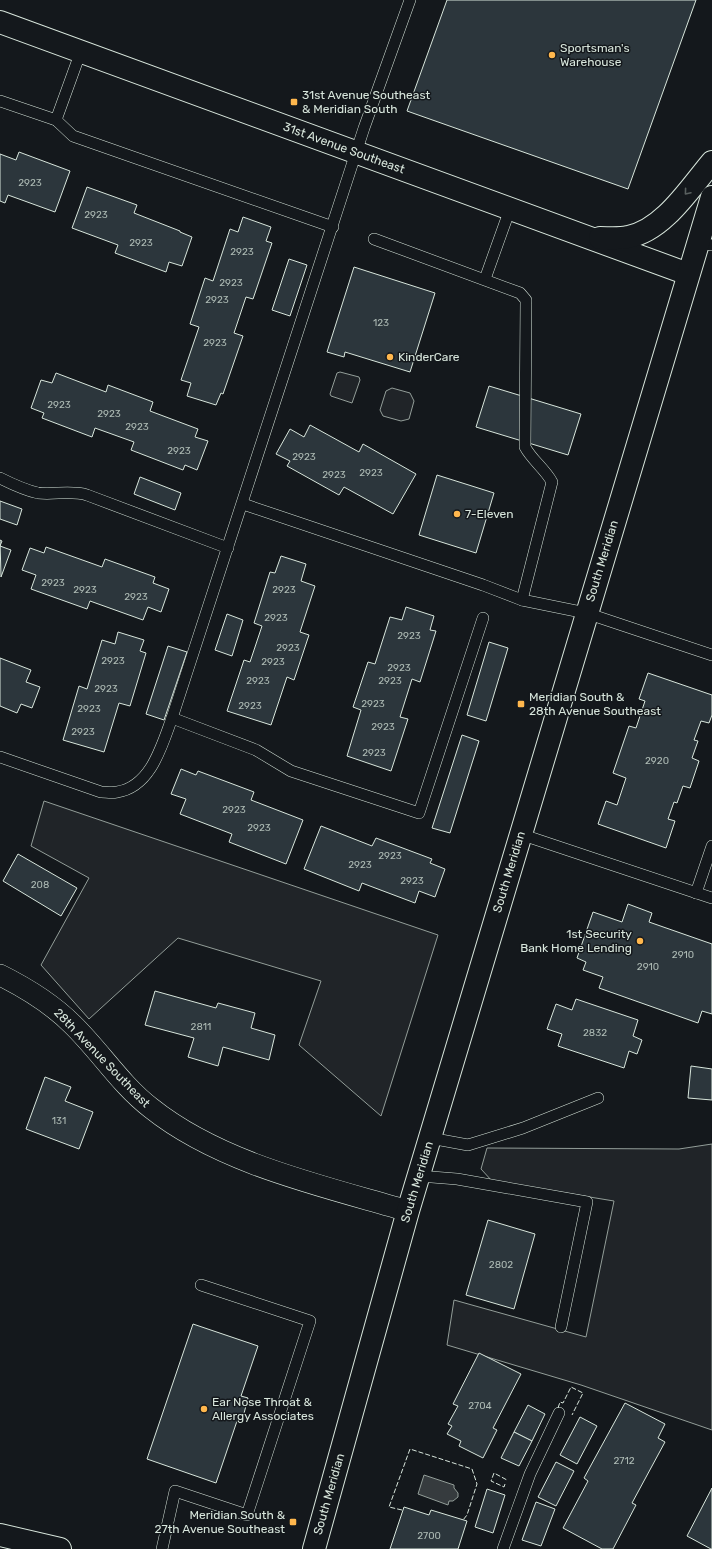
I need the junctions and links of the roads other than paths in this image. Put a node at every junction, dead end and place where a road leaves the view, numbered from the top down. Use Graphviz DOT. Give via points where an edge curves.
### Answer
graph roads {
  1 [pos="410,0"];
  2 [pos="0,22"];
  3 [pos="82,52"];
  4 [pos="0,100"];
  5 [pos="56,120"];
  6 [pos="357,152"];
  7 [pos="712,162"];
  8 [pos="712,197"];
  9 [pos="510,209"];
  10 [pos="333,227"];
  11 [pos="590,238"];
  12 [pos="374,239"];
  13 [pos="705,244"];
  14 [pos="688,274"];
  15 [pos="485,279"];
  16 [pos="0,478"];
  17 [pos="243,504"];
  18 [pos="228,548"];
  19 [pos="522,600"];
  20 [pos="586,613"];
  21 [pos="483,618"];
  22 [pos="712,655"];
  23 [pos="172,718"];
  24 [pos="0,757"];
  25 [pos="520,834"];
  26 [pos="712,846"];
  27 [pos="696,893"];
  28 [pos="712,898"];
  29 [pos="0,975"];
  30 [pos="598,1098"];
  31 [pos="430,1138"];
  32 [pos="419,1176"];
  33 [pos="408,1211"];
  34 [pos="201,1285"];
  35 [pos="561,1327"];
  36 [pos="559,1413"];
  37 [pos="0,1535"];
  38 [pos="60,1549"];
  39 [pos="162,1549"];
  40 [pos="314,1549"];
  41 [pos="502,1549"];
  1 -- 6 [label="lane"];
  2 -- 3 [label="main road, 31st Avenue Southeast"];
  3 -- 5 [label="lane"];
  3 -- 6 [label="main road, 31st Avenue Southeast"];
  4 -- 5 [label="lane"];
  5 -- 10 [label="lane" via="74,136"];
  6 -- 9 [label="main road, 31st Avenue Southeast"];
  6 -- 10 [label="lane"];
  7 -- 11 [label="main road, one-way" via="657,224 628,237"];
  8 -- 13 [label="main road, South Meridian"];
  9 -- 11 [label="main road, 31st Avenue Southeast"];
  9 -- 15 [label="lane"];
  10 -- 17 [label="lane"];
  11 -- 14 [label="main road, 31st Avenue Southeast"];
  12 -- 15 [label="lane"];
  13 -- 14 [label="main road, South Meridian"];
  14 -- 20 [label="main road, South Meridian"];
  15 -- 19 [label="lane" via="520,293 526,300 525,447 552,482"];
  16 -- 18 [label="lane" via="39,493 87,495"];
  17 -- 18 [label="lane"];
  17 -- 19 [label="lane"];
  18 -- 23 [label="lane"];
  19 -- 20 [label="lane"];
  20 -- 22 [label="lane"];
  20 -- 25 [label="main road, South Meridian"];
  21 -- 23 [label="lane" via="419,813 291,771 256,750"];
  23 -- 24 [label="lane" via="153,765 131,787 117,792 88,789"];
  25 -- 27 [label="lane"];
  25 -- 31 [label="main road, South Meridian"];
  26 -- 27 [label="lane"];
  27 -- 28 [label="lane"];
  29 -- 33 [label="street, 28th Avenue Southeast" via="41,998 56,1010 73,1025 133,1093 180,1128 260,1165 322,1187"];
  30 -- 31 [label="lane" via="522,1128 468,1144"];
  31 -- 32 [label="main road, South Meridian"];
  32 -- 33 [label="main road, South Meridian"];
  32 -- 35 [label="lane" via="457,1179 587,1202"];
  33 -- 40 [label="main road, South Meridian"];
  34 -- 39 [label="lane" via="310,1321 247,1515 175,1491"];
  36 -- 41 [label="lane" via="530,1474"];
  37 -- 38 [label="main road"];
}
